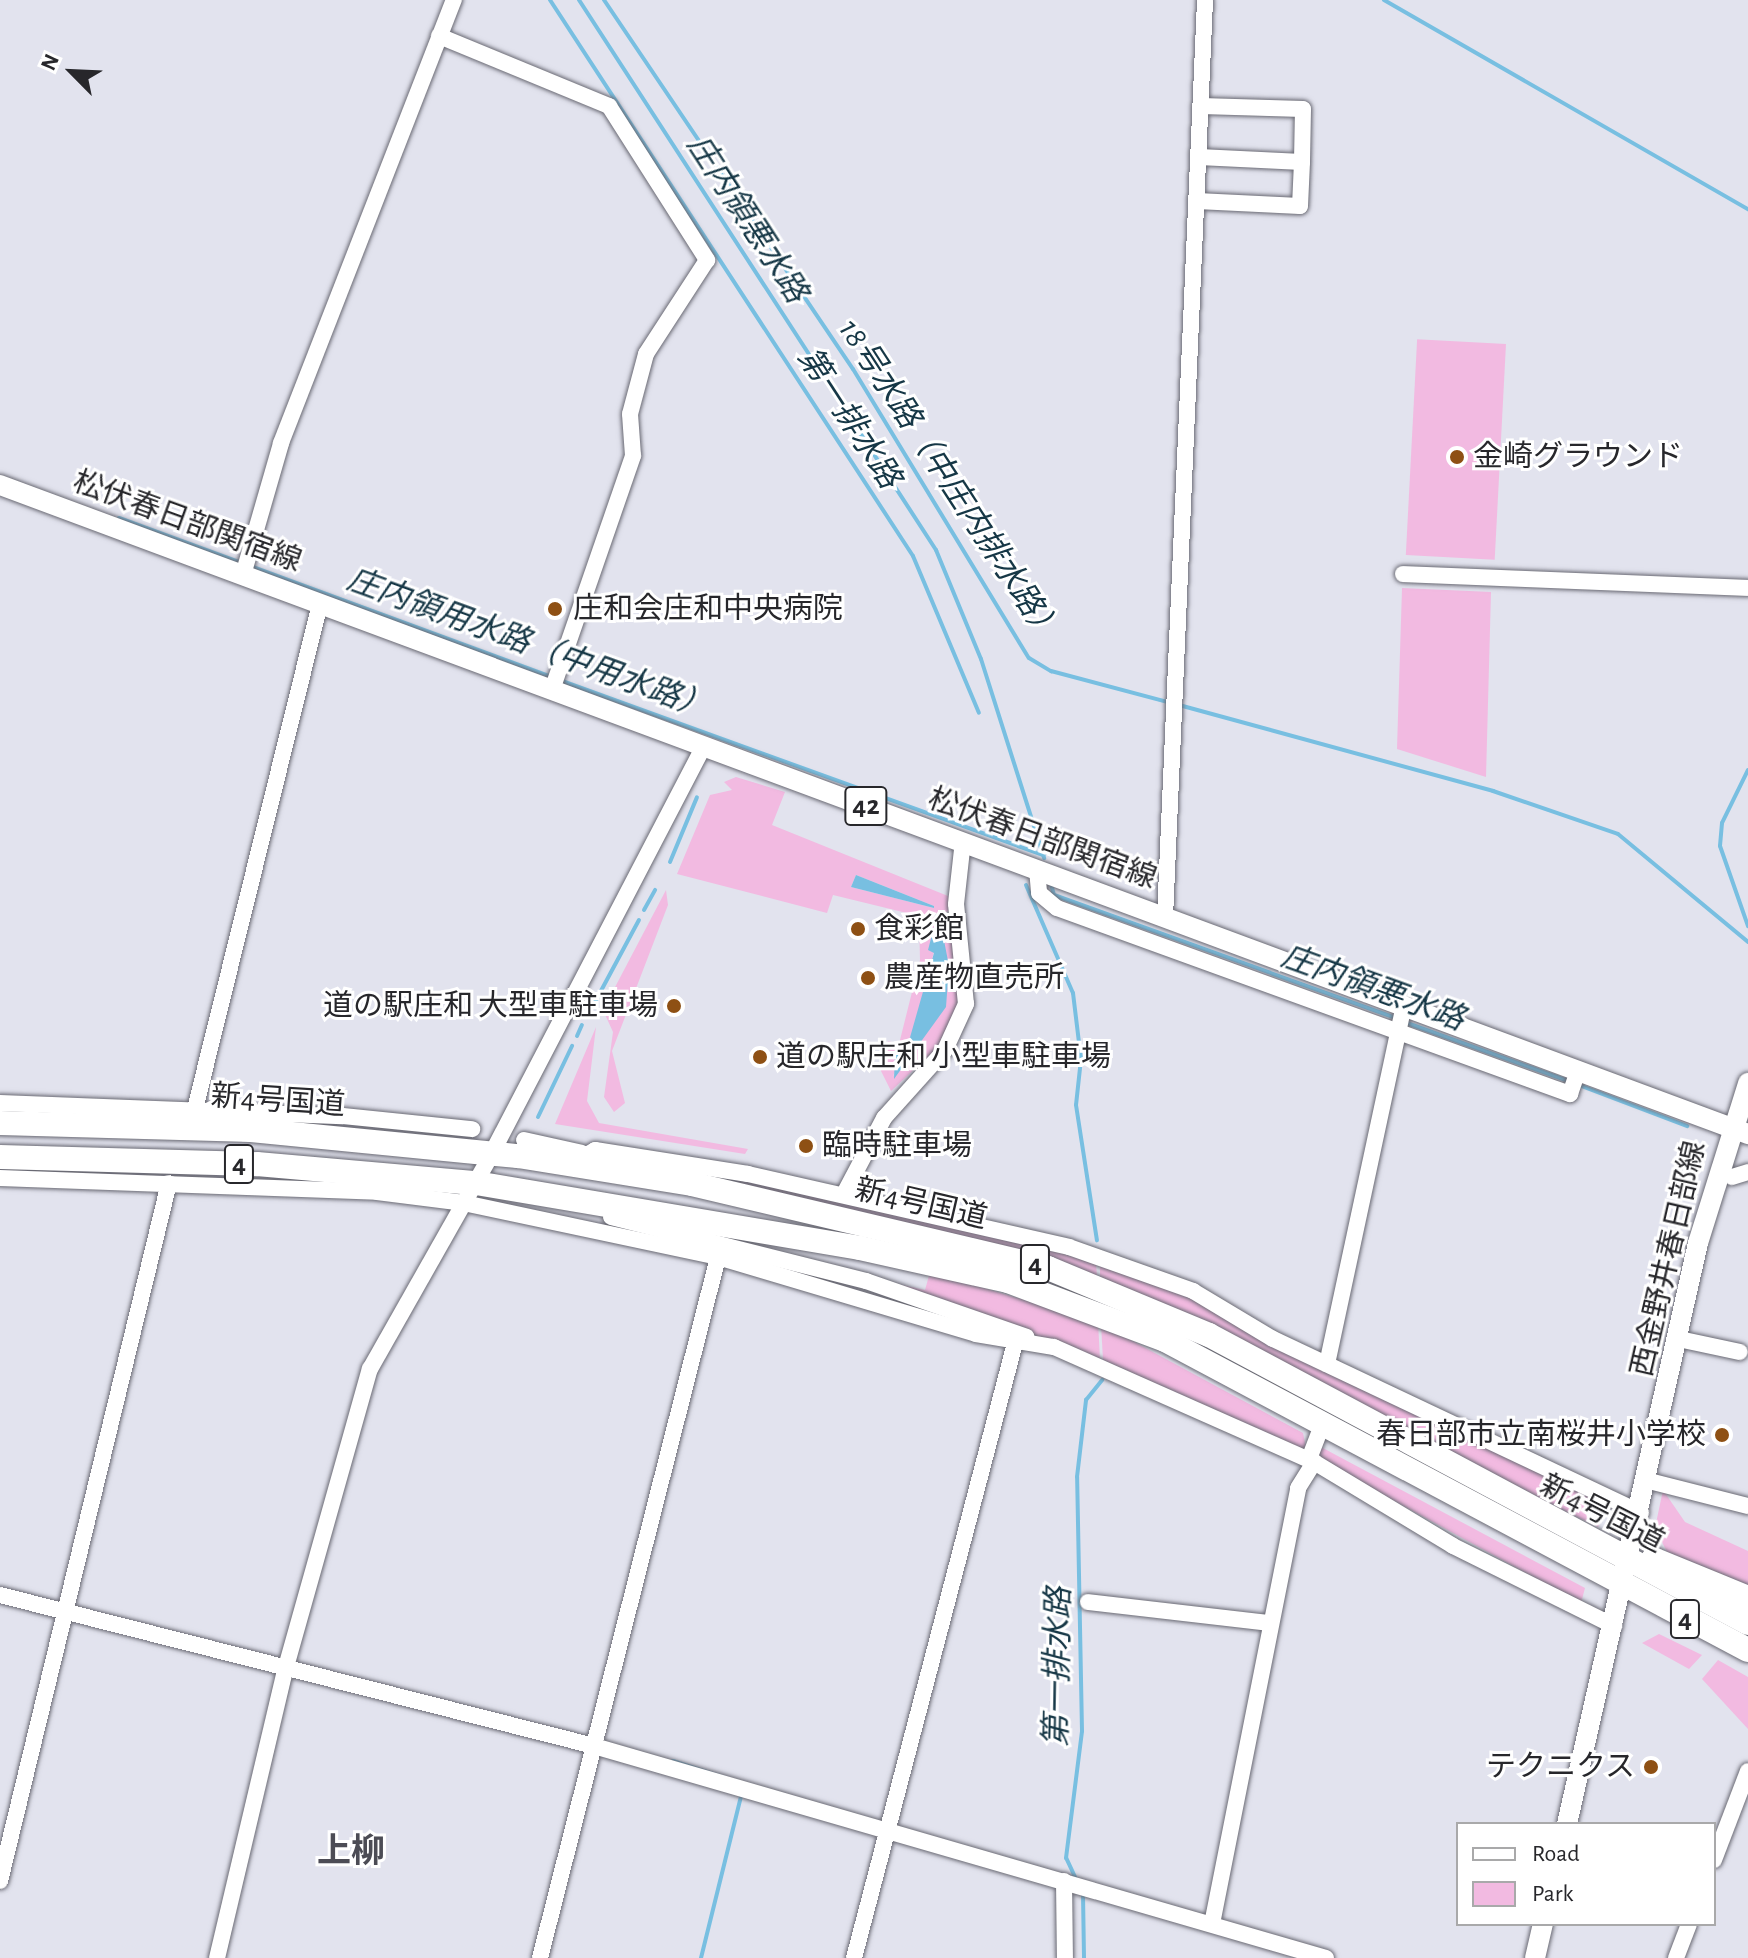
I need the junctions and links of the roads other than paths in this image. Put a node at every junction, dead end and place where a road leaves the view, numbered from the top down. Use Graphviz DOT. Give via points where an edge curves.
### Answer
graph roads {
  1 [pos="454,0"];
  2 [pos="1205,0"];
  3 [pos="439,36"];
  4 [pos="1201,106"];
  5 [pos="1199,157"];
  6 [pos="1302,162"];
  7 [pos="1197,201"];
  8 [pos="0,485"];
  9 [pos="1403,574"];
  10 [pos="243,575"];
  11 [pos="1748,588"];
  12 [pos="320,604"];
  13 [pos="552,690"];
  14 [pos="702,749"];
  15 [pos="963,841"];
  16 [pos="1037,869"];
  17 [pos="1165,917"];
  18 [pos="1400,1019"];
  19 [pos="1748,1083"];
  20 [pos="0,1103"];
  21 [pos="195,1109"];
  22 [pos="0,1123"];
  23 [pos="290,1124"];
  24 [pos="472,1129"];
  25 [pos="1740,1131"];
  26 [pos="524,1140"];
  27 [pos="492,1153"];
  28 [pos="0,1157"];
  29 [pos="576,1159"];
  30 [pos="0,1178"];
  31 [pos="169,1183"];
  32 [pos="382,1183"];
  33 [pos="845,1192"];
  34 [pos="470,1193"];
  35 [pos="541,1194"];
  36 [pos="718,1257"];
  37 [pos="1679,1339"];
  38 [pos="1015,1343"];
  39 [pos="1054,1347"];
  40 [pos="1740,1352"];
  41 [pos="1327,1364"];
  42 [pos="1321,1427"];
  43 [pos="1312,1460"];
  44 [pos="1649,1481"];
  45 [pos="1748,1506"];
  46 [pos="1641,1513"];
  47 [pos="1630,1556"];
  48 [pos="1622,1588"];
  49 [pos="0,1595"];
  50 [pos="1748,1598"];
  51 [pos="1088,1602"];
  52 [pos="68,1612"];
  53 [pos="1269,1623"];
  54 [pos="1748,1623"];
  55 [pos="1614,1626"];
  56 [pos="1748,1650"];
  57 [pos="1748,1665"];
  58 [pos="286,1667"];
  59 [pos="594,1746"];
  60 [pos="1748,1771"];
  61 [pos="1567,1822"];
  62 [pos="886,1830"];
  63 [pos="1716,1855"];
  64 [pos="0,1881"];
  65 [pos="1064,1881"];
  66 [pos="1212,1924"];
  67 [pos="1543,1926"];
  68 [pos="1688,1926"];
  69 [pos="217,1958"];
  70 [pos="540,1958"];
  71 [pos="854,1958"];
  72 [pos="1065,1958"];
  73 [pos="1326,1958"];
  74 [pos="1535,1958"];
  75 [pos="1676,1958"];
  1 -- 3 [label="street"];
  2 -- 4 [label="street"];
  3 -- 10 [label="street" via="281,443"];
  3 -- 13 [label="street" via="609,106 707,260 646,354 630,414 633,456"];
  4 -- 5 [label="street"];
  4 -- 6 [label="street" via="1303,109"];
  5 -- 6 [label="street"];
  5 -- 7 [label="street"];
  6 -- 7 [label="street" via="1300,206"];
  7 -- 17 [label="street"];
  8 -- 10 [label="main road, 松伏春日部関宿線 / 42"];
  9 -- 11 [label="street"];
  10 -- 12 [label="main road, 松伏春日部関宿線 / 42"];
  12 -- 13 [label="main road, 松伏春日部関宿線 / 42"];
  12 -- 21 [label="street"];
  13 -- 14 [label="main road, 松伏春日部関宿線 / 42"];
  14 -- 15 [label="main road, 松伏春日部関宿線 / 42"];
  14 -- 27 [label="street"];
  15 -- 16 [label="main road, 松伏春日部関宿線 / 42"];
  15 -- 33 [label="street" via="956,904 966,1004 945,1050 858,1151"];
  16 -- 17 [label="main road, 松伏春日部関宿線 / 42"];
  16 -- 18 [label="street" via="1039,893 1057,908"];
  17 -- 18 [label="main road, 松伏春日部関宿線 / 42"];
  18 -- 25 [label="main road, 松伏春日部関宿線 / 42"];
  18 -- 41 [label="street"];
  19 -- 25 [label="main road, 西金野井春日部線"];
  20 -- 21 [label="street"];
  21 -- 23 [label="street"];
  22 -- 23 [label="highway, 新4号国道 / 4"];
  23 -- 24 [label="street"];
  23 -- 27 [label="highway, 新4号国道 / 4"];
  25 -- 37 [label="main road, 西金野井春日部線"];
  26 -- 29 [label="street"];
  27 -- 29 [label="highway, 新4号国道 / 4"];
  27 -- 34 [label="street"];
  28 -- 32 [label="highway, 新4号国道 / 4"];
  29 -- 33 [label="street"];
  29 -- 47 [label="highway, 新4号国道 / 4" via="1048,1268 1165,1313 1341,1411 1396,1431"];
  30 -- 31 [label="street"];
  31 -- 32 [label="street"];
  31 -- 52 [label="street"];
  32 -- 34 [label="highway, 新4号国道 / 4"];
  33 -- 41 [label="street" via="996,1226 1193,1291"];
  34 -- 35 [label="highway, 新4号国道 / 4"];
  34 -- 36 [label="street"];
  34 -- 58 [label="street" via="370,1369"];
  35 -- 39 [label="street" via="866,1281"];
  35 -- 42 [label="highway, 新4号国道 / 4" via="1008,1281 1165,1340"];
  36 -- 38 [label="street"];
  36 -- 59 [label="street"];
  37 -- 40 [label="street"];
  37 -- 44 [label="main road, 西金野井春日部線"];
  38 -- 39 [label="street"];
  38 -- 62 [label="street"];
  39 -- 43 [label="street"];
  41 -- 46 [label="street"];
  42 -- 43 [label="street"];
  42 -- 48 [label="highway, 新4号国道 / 4"];
  43 -- 53 [label="street" via="1298,1488"];
  43 -- 55 [label="street" via="1453,1546"];
  44 -- 45 [label="street"];
  44 -- 46 [label="main road, 西金野井春日部線"];
  46 -- 47 [label="main road, 西金野井春日部線"];
  47 -- 48 [label="main road, 西金野井春日部線"];
  47 -- 50 [label="highway"];
  47 -- 54 [label="highway, 新4号国道 / 4"];
  48 -- 55 [label="main road, 西金野井春日部線"];
  48 -- 56 [label="highway, 新4号国道 / 4"];
  48 -- 57 [label="highway, 4" via="1658,1619"];
  49 -- 52 [label="street"];
  51 -- 53 [label="street"];
  52 -- 58 [label="street"];
  52 -- 64 [label="street"];
  53 -- 66 [label="street"];
  55 -- 61 [label="main road, 西金野井春日部線"];
  58 -- 59 [label="street"];
  58 -- 69 [label="street"];
  59 -- 62 [label="street"];
  59 -- 70 [label="street"];
  60 -- 63 [label="street"];
  62 -- 65 [label="street"];
  62 -- 71 [label="street"];
  65 -- 66 [label="street"];
  65 -- 72 [label="street"];
  66 -- 73 [label="street"];
  67 -- 74 [label="main road"];
  68 -- 75 [label="street"];
}
